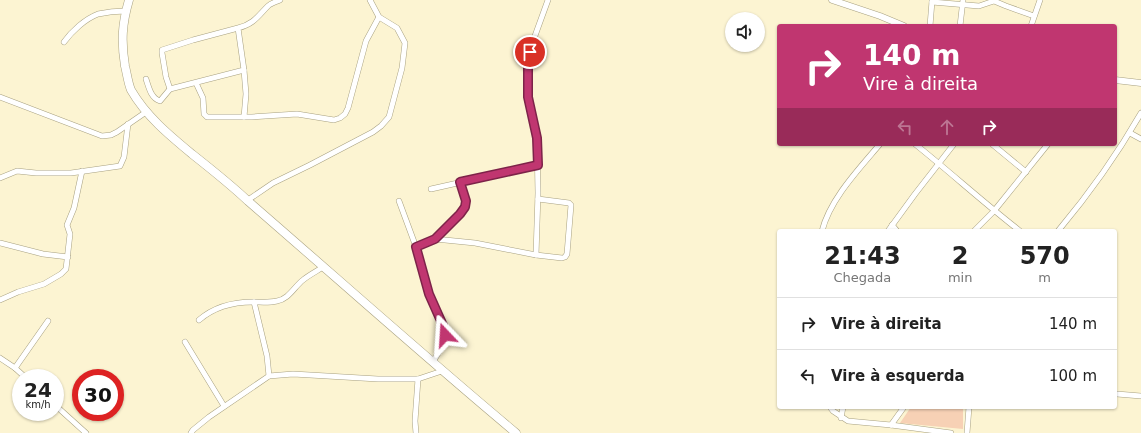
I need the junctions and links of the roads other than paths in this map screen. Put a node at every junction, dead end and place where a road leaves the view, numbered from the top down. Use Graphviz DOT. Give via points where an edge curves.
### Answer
graph roads {
  1 [pos="128,0"];
  2 [pos="280,0"];
  3 [pos="370,0"];
  4 [pos="548,0"];
  5 [pos="832,0"];
  6 [pos="1040,0"];
  7 [pos="932,1"];
  8 [pos="962,2"];
  9 [pos="126,11"];
  10 [pos="1034,16"];
  11 [pos="379,17"];
  12 [pos="899,24"];
  13 [pos="930,24"];
  14 [pos="960,24"];
  15 [pos="1032,24"];
  16 [pos="238,28"];
  17 [pos="64,42"];
  18 [pos="244,70"];
  19 [pos="146,79"];
  20 [pos="1117,80"];
  21 [pos="196,83"];
  22 [pos="1141,83"];
  23 [pos="170,89"];
  24 [pos="0,97"];
  25 [pos="146,112"];
  26 [pos="1141,113"];
  27 [pos="244,117"];
  28 [pos="128,124"];
  29 [pos="1130,133"];
  30 [pos="1141,139"];
  31 [pos="878,146"];
  32 [pos="916,146"];
  33 [pos="952,146"];
  34 [pos="994,146"];
  35 [pos="1046,146"];
  36 [pos="939,164"];
  37 [pos="538,165"];
  38 [pos="82,171"];
  39 [pos="1026,172"];
  40 [pos="0,178"];
  41 [pos="460,182"];
  42 [pos="431,189"];
  43 [pos="538,199"];
  44 [pos="248,200"];
  45 [pos="399,201"];
  46 [pos="994,211"];
  47 [pos="892,225"];
  48 [pos="823,229"];
  49 [pos="889,229"];
  50 [pos="895,229"];
  51 [pos="976,229"];
  52 [pos="1017,229"];
  53 [pos="1060,229"];
  54 [pos="435,239"];
  55 [pos="0,243"];
  56 [pos="416,247"];
  57 [pos="536,255"];
  58 [pos="68,257"];
  59 [pos="323,267"];
  60 [pos="0,300"];
  61 [pos="254,302"];
  62 [pos="199,320"];
  63 [pos="48,321"];
  64 [pos="185,342"];
  65 [pos="0,358"];
  66 [pos="433,362"];
  67 [pos="15,368"];
  68 [pos="442,371"];
  69 [pos="269,376"];
  70 [pos="418,379"];
  71 [pos="1117,394"];
  72 [pos="1141,396"];
  73 [pos="224,406"];
  74 [pos="831,409"];
  75 [pos="843,409"];
  76 [pos="903,409"];
  77 [pos="969,409"];
  78 [pos="64,414"];
  79 [pos="841,418"];
  80 [pos="891,425"];
  81 [pos="83,432"];
  82 [pos="191,433"];
  83 [pos="416,433"];
  84 [pos="516,433"];
  85 [pos="951,433"];
  86 [pos="967,433"];
  1 -- 9 [label="highway"];
  2 -- 16 [label="street" via="270,4 254,21"];
  3 -- 11 [label="street"];
  4 -- 37 [label="street" via="528,60 528,97 537,138"];
  5 -- 12 [label="street"];
  6 -- 10 [label="street"];
  7 -- 8 [label="street"];
  7 -- 13 [label="street"];
  8 -- 10 [label="street" via="979,6 994,1"];
  8 -- 14 [label="street"];
  9 -- 17 [label="street" via="97,15 85,22"];
  9 -- 25 [label="highway" via="122,46 127,74 131,89"];
  10 -- 15 [label="street"];
  11 -- 27 [label="street" via="366,41 348,108 340,118 334,120 297,114"];
  11 -- 44 [label="street" via="397,28 405,43 402,68 389,117 373,132 273,183"];
  16 -- 18 [label="street"];
  16 -- 23 [label="street" via="162,50"];
  18 -- 21 [label="street"];
  18 -- 27 [label="street"];
  19 -- 23 [label="street" via="153,97 158,101"];
  20 -- 22 [label="street"];
  21 -- 23 [label="street"];
  21 -- 27 [label="street" via="204,98 206,117"];
  24 -- 28 [label="street" via="102,136 111,135"];
  25 -- 28 [label="street"];
  25 -- 44 [label="highway" via="160,127"];
  26 -- 29 [label="street"];
  28 -- 38 [label="street" via="124,157 120,166"];
  29 -- 30 [label="street"];
  29 -- 53 [label="street"];
  31 -- 48 [label="street" via="830,210"];
  32 -- 36 [label="street"];
  33 -- 36 [label="street"];
  34 -- 39 [label="street"];
  35 -- 39 [label="street"];
  36 -- 46 [label="street"];
  36 -- 47 [label="street"];
  37 -- 41 [label="street"];
  37 -- 43 [label="street"];
  38 -- 40 [label="street" via="15,171"];
  38 -- 58 [label="street" via="74,208 67,225 70,234"];
  39 -- 46 [label="street"];
  41 -- 42 [label="street"];
  41 -- 54 [label="street" via="466,201 465,207"];
  43 -- 57 [label="street"];
  43 -- 57 [label="street" via="571,205 565,257"];
  44 -- 59 [label="highway"];
  45 -- 56 [label="street"];
  46 -- 51 [label="street"];
  46 -- 52 [label="street"];
  47 -- 49 [label="street"];
  47 -- 50 [label="street"];
  54 -- 56 [label="street"];
  54 -- 57 [label="street" via="475,243"];
  55 -- 58 [label="street" via="43,254"];
  56 -- 66 [label="street" via="429,294 445,330 444,341"];
  58 -- 60 [label="street" via="66,269 61,274 44,284"];
  59 -- 61 [label="street" via="302,281 284,299"];
  59 -- 66 [label="highway"];
  61 -- 62 [label="street" via="228,304"];
  61 -- 69 [label="street" via="267,356"];
  63 -- 67 [label="street"];
  64 -- 73 [label="street"];
  65 -- 67 [label="street"];
  66 -- 68 [label="highway"];
  68 -- 70 [label="street"];
  68 -- 84 [label="highway"];
  69 -- 70 [label="street" via="293,374"];
  69 -- 73 [label="street"];
  70 -- 83 [label="street"];
  71 -- 72 [label="street"];
  73 -- 82 [label="street" via="200,423"];
  74 -- 79 [label="street"];
  75 -- 79 [label="street"];
  76 -- 80 [label="street"];
  77 -- 86 [label="street"];
  78 -- 81 [label="street"];
  79 -- 80 [label="street" via="848,421"];
  80 -- 85 [label="street"];
}
